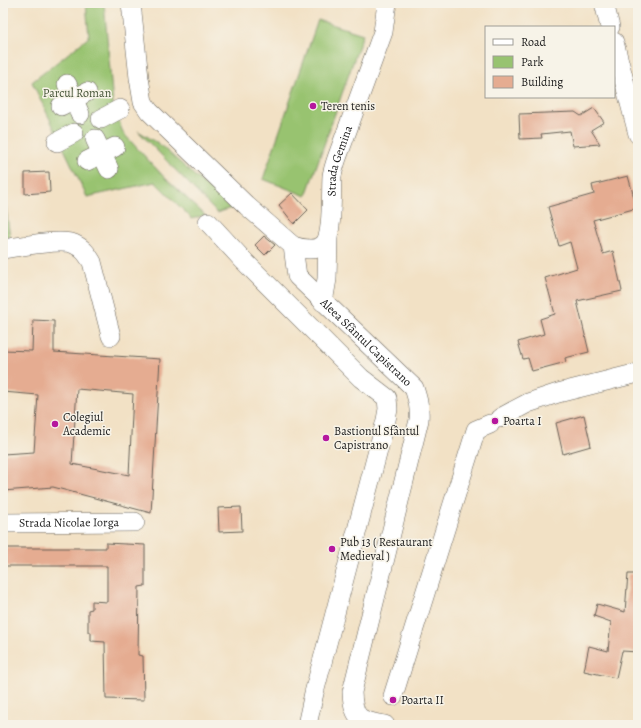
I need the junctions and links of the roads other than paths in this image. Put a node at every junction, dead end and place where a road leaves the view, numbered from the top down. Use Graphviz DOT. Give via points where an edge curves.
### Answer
graph roads {
  1 [pos="131,3"];
  2 [pos="604,3"];
  3 [pos="383,4"];
  4 [pos="610,26"];
  5 [pos="615,46"];
  6 [pos="120,109"];
  7 [pos="101,119"];
  8 [pos="74,133"];
  9 [pos="638,134"];
  10 [pos="57,142"];
  11 [pos="208,222"];
  12 [pos="328,238"];
  13 [pos="293,246"];
  14 [pos="3,249"];
  15 [pos="324,302"];
  16 [pos="111,336"];
  17 [pos="638,373"];
  18 [pos="135,522"];
  19 [pos="3,524"];
  20 [pos="307,725"];
  21 [pos="385,725"];
  1 -- 13 [label="street" via="139,78 143,102 149,112 247,206"];
  2 -- 4 [label="street"];
  3 -- 12 [label="street, Strada Gemina" via="383,32 332,174"];
  5 -- 9 [label="street"];
  6 -- 7 [label="street"];
  8 -- 10 [label="street"];
  11 -- 20 [label="street" via="361,378 387,398 387,415"];
  12 -- 13 [label="street" via="324,244 316,248 304,249"];
  12 -- 15 [label="street, Strada Gemina"];
  13 -- 15 [label="street, Aleea Sfântul Capistrano" via="297,276"];
  14 -- 16 [label="street" via="63,242 74,244 86,252 92,262"];
  15 -- 21 [label="street, Aleea Sfântul Capistrano" via="414,388 420,409 352,692 352,707 360,718"];
  17 -- 21 [label="street" via="528,404 476,430"];
  18 -- 19 [label="street, Strada Nicolae Iorga"];
}
